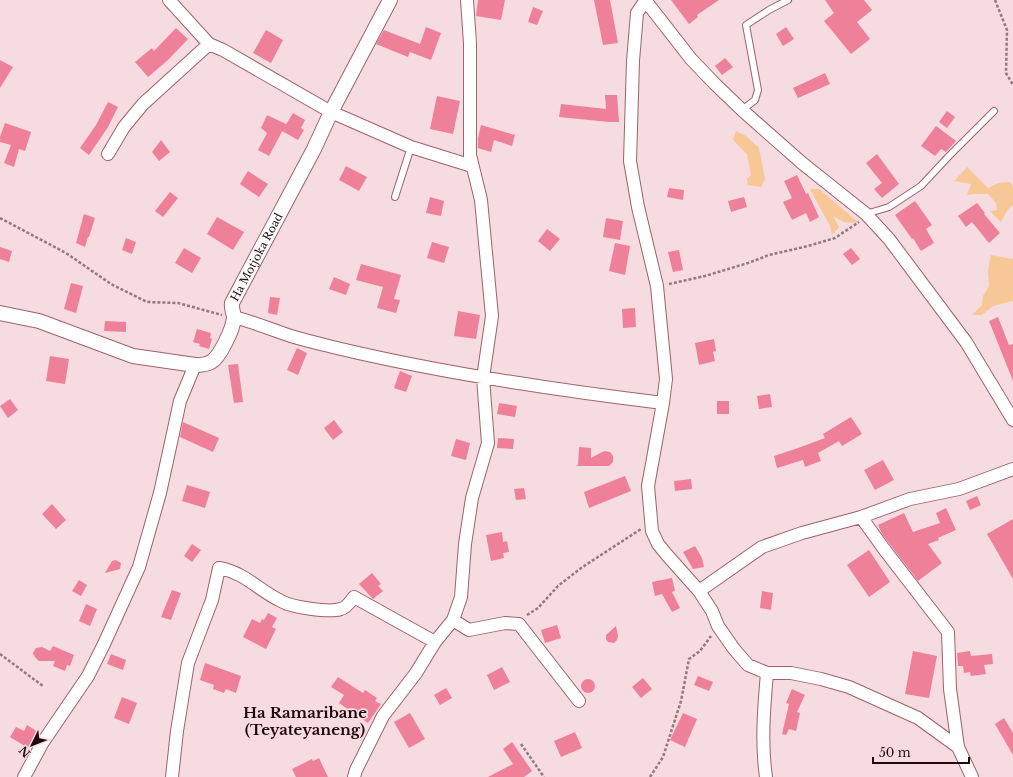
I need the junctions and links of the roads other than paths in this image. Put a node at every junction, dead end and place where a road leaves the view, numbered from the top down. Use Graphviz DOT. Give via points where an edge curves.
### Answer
graph roads {
  1 [pos="169,0"];
  2 [pos="390,0"];
  3 [pos="466,0"];
  4 [pos="645,0"];
  5 [pos="788,0"];
  6 [pos="209,44"];
  7 [pos="742,110"];
  8 [pos="994,111"];
  9 [pos="331,112"];
  10 [pos="410,147"];
  11 [pos="108,154"];
  12 [pos="472,166"];
  13 [pos="395,197"];
  14 [pos="866,214"];
  15 [pos="0,313"];
  16 [pos="234,317"];
  17 [pos="195,365"];
  18 [pos="483,378"];
  19 [pos="663,403"];
  20 [pos="1013,420"];
  21 [pos="1013,469"];
  22 [pos="861,517"];
  23 [pos="699,591"];
  24 [pos="452,620"];
  25 [pos="435,642"];
  26 [pos="767,673"];
  27 [pos="579,701"];
  28 [pos="958,747"];
  29 [pos="24,777"];
  30 [pos="172,777"];
  31 [pos="354,777"];
  32 [pos="766,777"];
  33 [pos="972,777"];
  1 -- 6 [label="street"];
  2 -- 9 [label="street, Ha Motjoka Road"];
  3 -- 12 [label="street" via="470,43"];
  4 -- 7 [label="street" via="705,75"];
  4 -- 19 [label="street" via="637,14 630,161 657,286 666,379"];
  5 -- 7 [label="lane" via="746,25 758,90 755,100"];
  6 -- 9 [label="street"];
  6 -- 11 [label="street" via="143,104 124,127"];
  7 -- 14 [label="street" via="802,163"];
  8 -- 14 [label="lane" via="921,186 889,207"];
  9 -- 10 [label="street"];
  9 -- 16 [label="street, Ha Motjoka Road" via="232,303"];
  10 -- 12 [label="street"];
  10 -- 13 [label="lane"];
  12 -- 18 [label="street" via="481,200 492,316"];
  14 -- 20 [label="street" via="889,239 966,342"];
  15 -- 17 [label="street, Ha Motjoka Road" via="39,321 133,356"];
  16 -- 17 [label="street, Ha Motjoka Road" via="226,343 214,360"];
  16 -- 18 [label="street" via="313,342"];
  17 -- 29 [label="street" via="180,401 160,493 138,567 88,676 42,742"];
  18 -- 19 [label="street"];
  18 -- 24 [label="street" via="488,442 472,498 461,597"];
  19 -- 23 [label="street" via="648,486 652,531 658,544"];
  21 -- 22 [label="street" via="959,489 910,499"];
  22 -- 23 [label="street" via="762,547"];
  22 -- 28 [label="street" via="948,632 950,689"];
  23 -- 26 [label="street" via="718,626 748,666"];
  24 -- 25 [label="street"];
  24 -- 27 [label="street" via="469,630 505,623 519,624"];
  25 -- 30 [label="street" via="354,597 342,609 317,610 282,602 233,571 219,568 212,600 188,663"];
  25 -- 31 [label="street" via="384,716"];
  26 -- 28 [label="street" via="791,673 849,687 918,718"];
  26 -- 32 [label="street" via="763,726"];
  28 -- 33 [label="street"];
}
